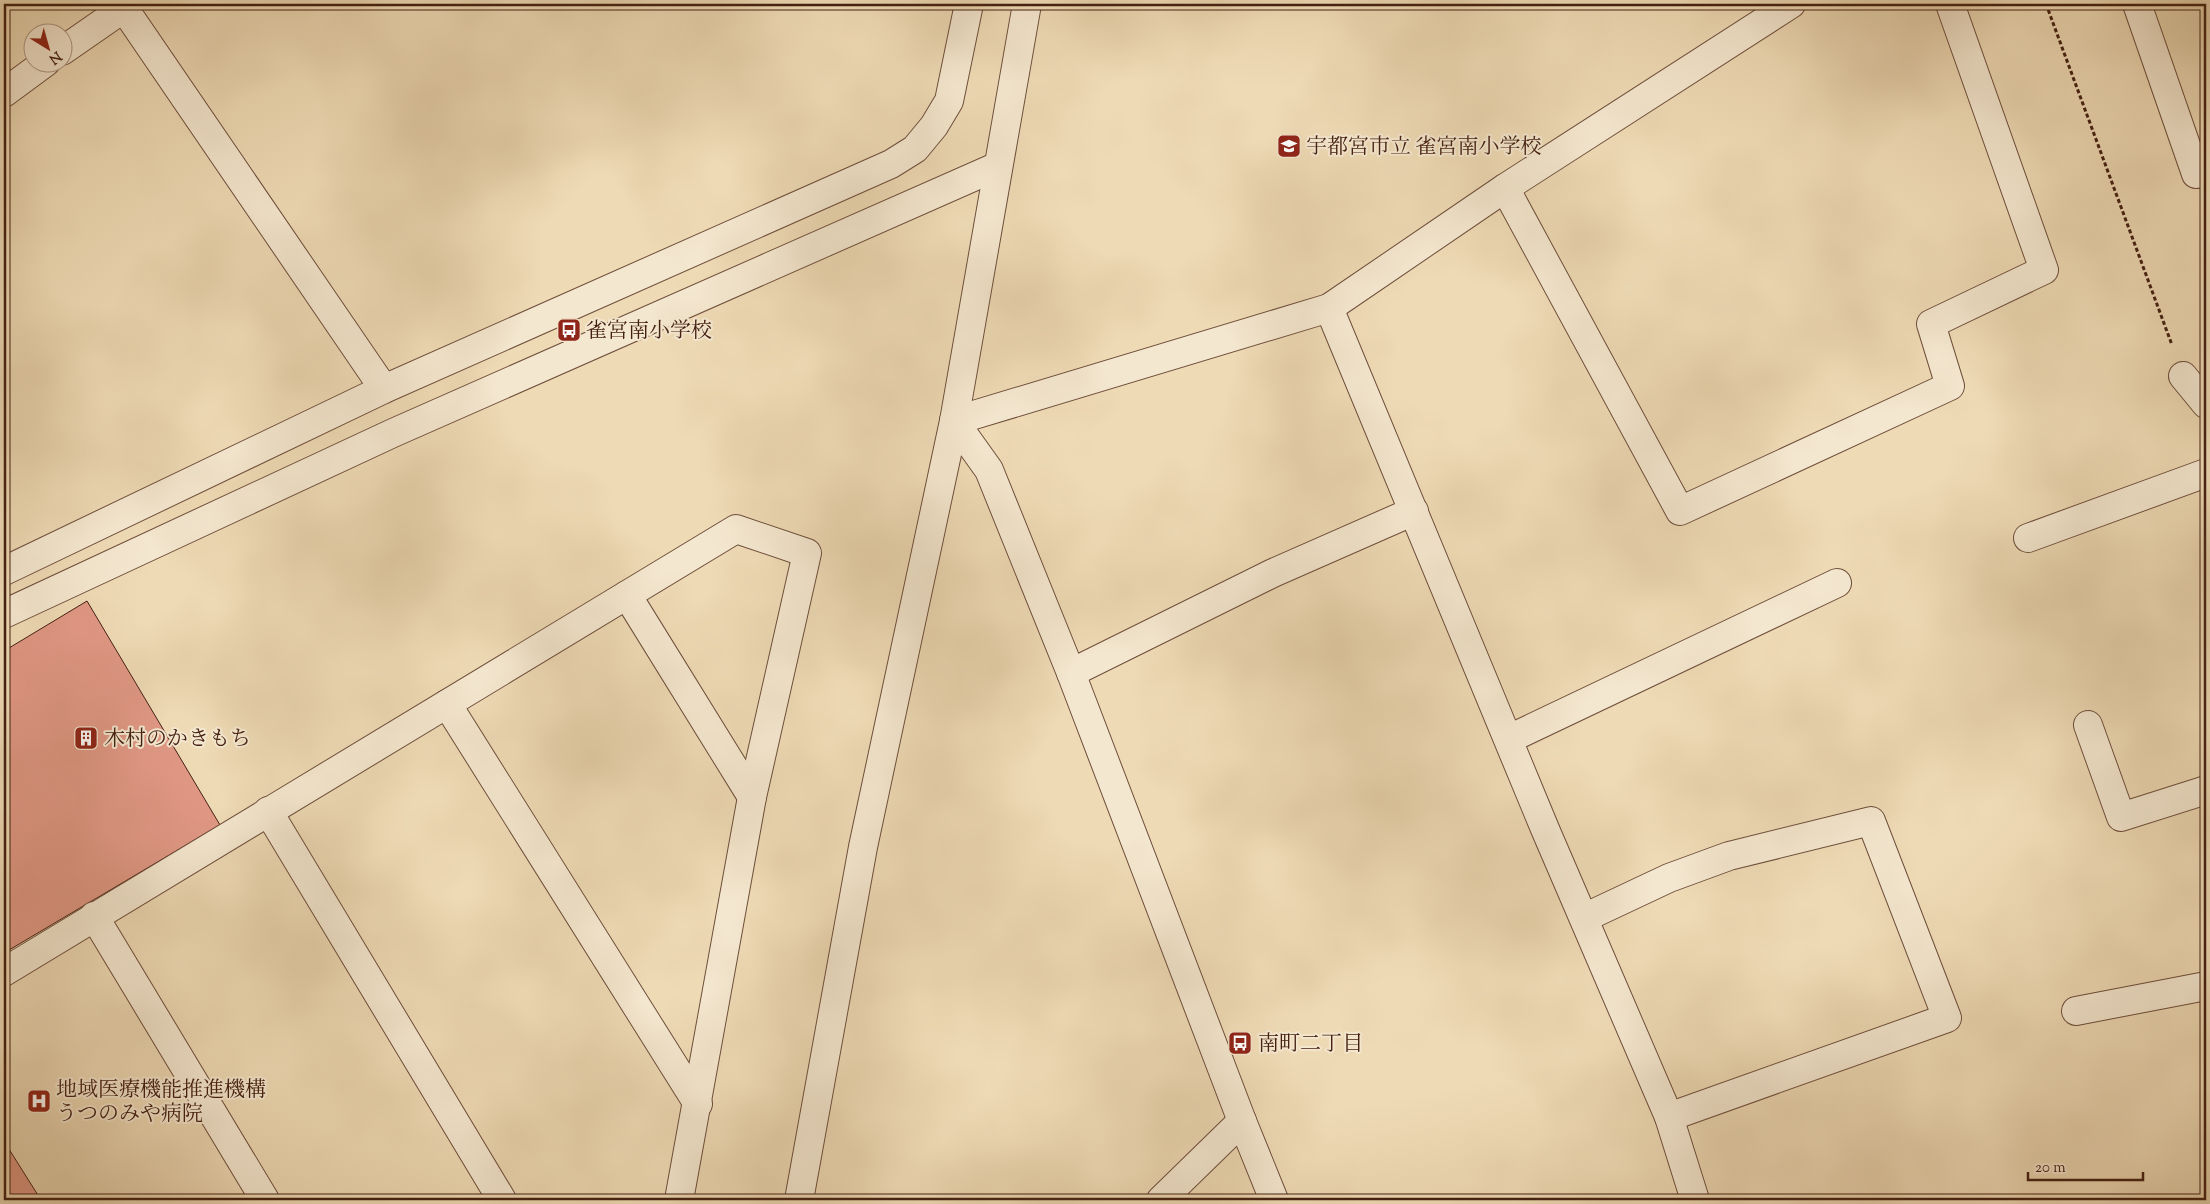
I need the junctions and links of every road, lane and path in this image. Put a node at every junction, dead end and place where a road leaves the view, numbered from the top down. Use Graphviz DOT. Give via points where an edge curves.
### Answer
graph roads {
  1 [pos="968,4"];
  2 [pos="1027,4"];
  3 [pos="1791,4"];
  4 [pos="1950,4"];
  5 [pos="2046,4"];
  6 [pos="2137,4"];
  7 [pos="122,6"];
  8 [pos="72,44"];
  9 [pos="32,72"];
  10 [pos="4,93"];
  11 [pos="998,166"];
  12 [pos="2206,167"];
  13 [pos="1505,188"];
  14 [pos="1329,308"];
  15 [pos="2183,376"];
  16 [pos="384,389"];
  17 [pos="2206,404"];
  18 [pos="954,421"];
  19 [pos="2206,473"];
  20 [pos="1414,510"];
  21 [pos="2028,538"];
  22 [pos="4,571"];
  23 [pos="1837,584"];
  24 [pos="627,595"];
  25 [pos="4,614"];
  26 [pos="1072,673"];
  27 [pos="446,704"];
  28 [pos="2088,725"];
  29 [pos="1509,739"];
  30 [pos="2206,790"];
  31 [pos="752,797"];
  32 [pos="268,811"];
  33 [pos="94,916"];
  34 [pos="1584,918"];
  35 [pos="4,972"];
  36 [pos="2206,986"];
  37 [pos="2076,1011"];
  38 [pos="698,1104"];
  39 [pos="1669,1117"];
  40 [pos="1242,1121"];
  41 [pos="801,1190"];
  42 [pos="264,1200"];
  43 [pos="502,1200"];
  44 [pos="679,1200"];
  45 [pos="821,1200"];
  46 [pos="1161,1200"];
  47 [pos="1274,1200"];
  48 [pos="1695,1200"];
  1 -- 16 [label="street" via="950,101 915,149 882,168"];
  2 -- 11 [label="street"];
  3 -- 13 [label="street"];
  4 -- 13 [label="street" via="2044,270 1931,324 1950,386 1680,511"];
  5 -- 15 [label="path"];
  6 -- 12 [label="street" via="2196,174"];
  7 -- 8 [label="street"];
  7 -- 16 [label="street"];
  9 -- 10 [label="street"];
  11 -- 18 [label="street"];
  11 -- 25 [label="street" via="393,433"];
  13 -- 14 [label="street"];
  14 -- 18 [label="street"];
  14 -- 20 [label="street"];
  15 -- 17 [label="street"];
  16 -- 22 [label="street"];
  18 -- 26 [label="street" via="989,470"];
  18 -- 41 [label="street" via="863,847"];
  19 -- 21 [label="street"];
  20 -- 26 [label="street" via="1273,573"];
  20 -- 29 [label="street"];
  23 -- 29 [label="street"];
  24 -- 27 [label="street"];
  24 -- 31 [label="street"];
  24 -- 31 [label="street" via="736,529 807,553"];
  26 -- 40 [label="street"];
  27 -- 32 [label="street"];
  27 -- 38 [label="street"];
  28 -- 30 [label="street" via="2121,817"];
  29 -- 34 [label="street"];
  31 -- 38 [label="street"];
  32 -- 33 [label="street"];
  32 -- 43 [label="street"];
  33 -- 35 [label="street"];
  33 -- 42 [label="street"];
  34 -- 39 [label="street"];
  34 -- 39 [label="street" via="1669,878 1729,856 1870,821 1947,1018"];
  36 -- 37 [label="street"];
  38 -- 44 [label="street"];
  39 -- 48 [label="street"];
  40 -- 46 [label="street"];
  40 -- 47 [label="street"];
  41 -- 45 [label="street"];
}
